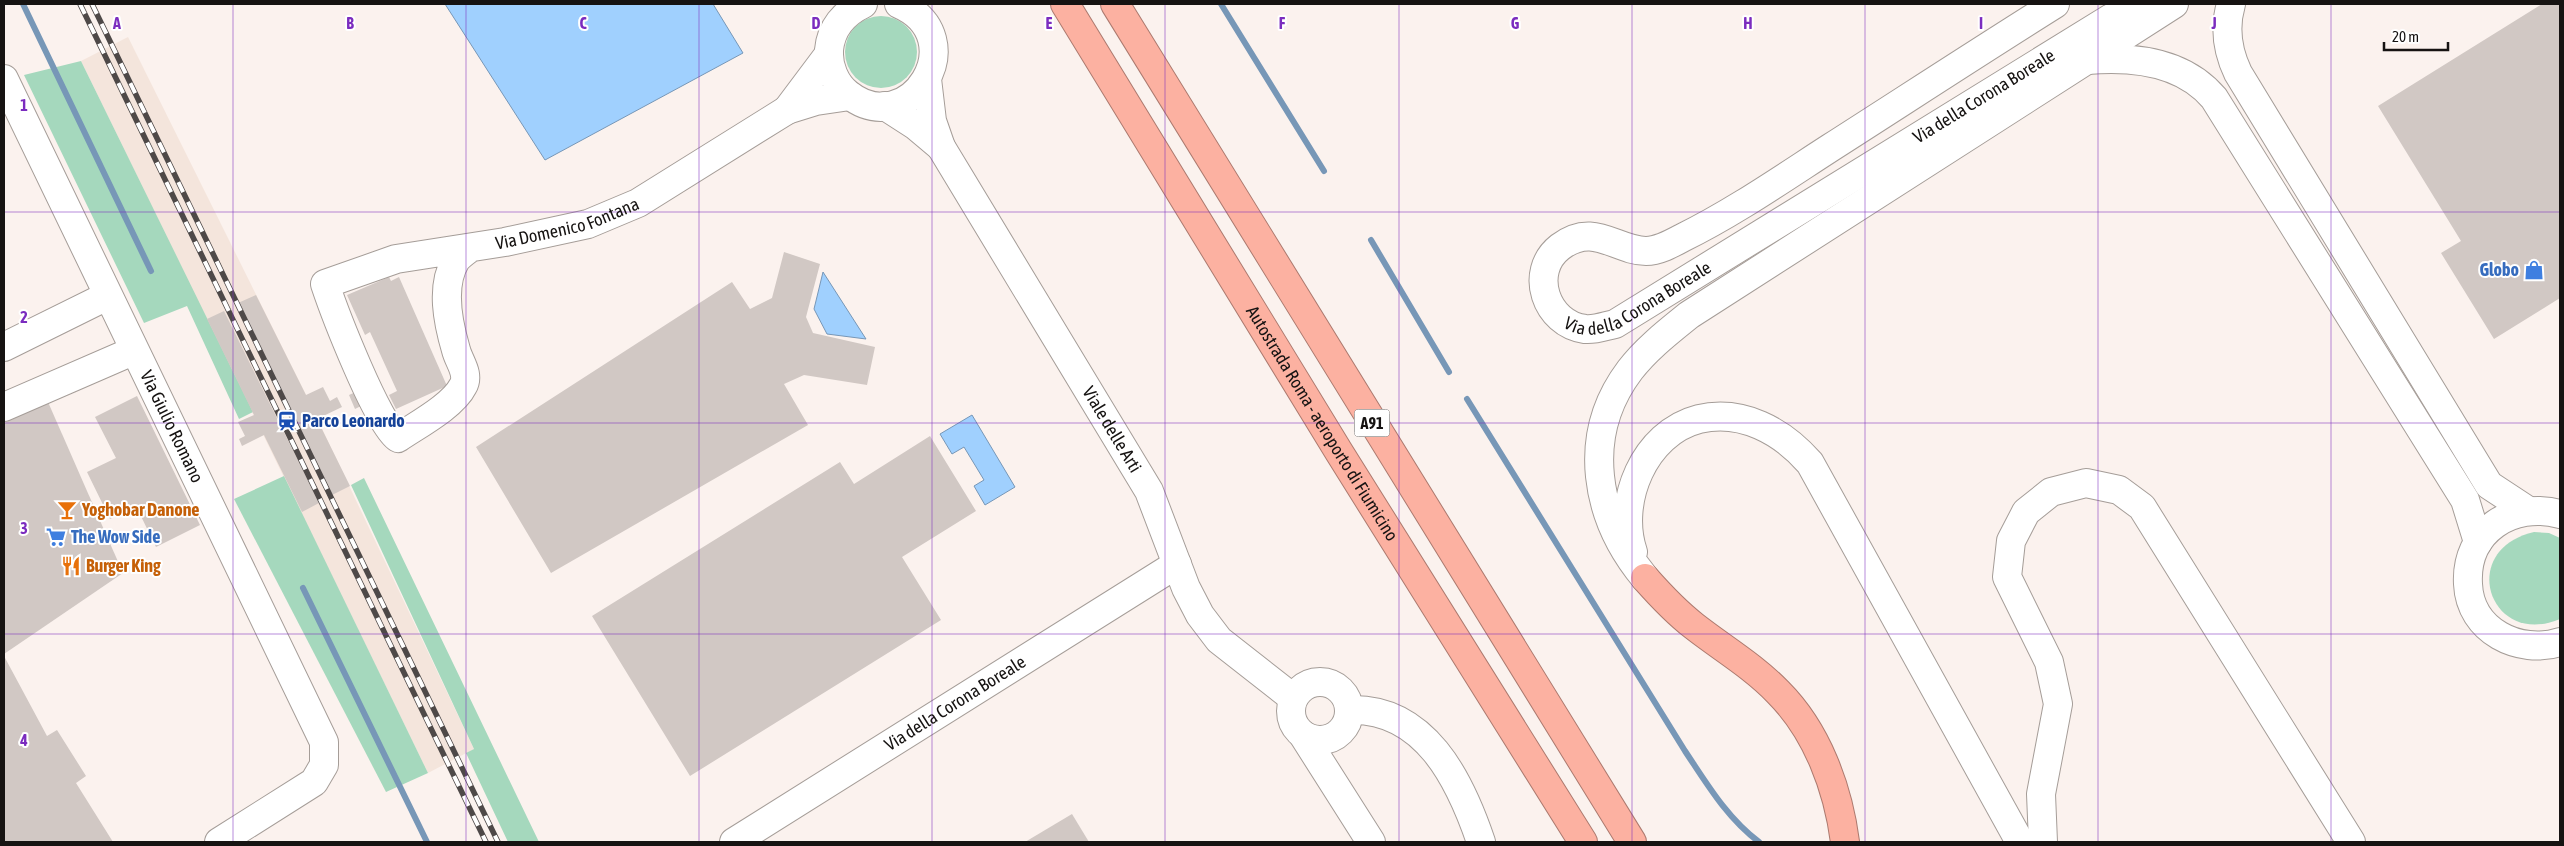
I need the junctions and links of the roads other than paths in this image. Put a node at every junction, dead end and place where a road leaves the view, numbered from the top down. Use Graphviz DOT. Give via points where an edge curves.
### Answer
graph roads {
  1 [pos="831,4"];
  2 [pos="863,4"];
  3 [pos="899,4"];
  4 [pos="1065,4"];
  5 [pos="1115,4"];
  6 [pos="2055,4"];
  7 [pos="2142,4"];
  8 [pos="2174,4"];
  9 [pos="2231,4"];
  10 [pos="831,44"];
  11 [pos="2086,60"];
  12 [pos="4,79"];
  13 [pos="927,79"];
  14 [pos="850,96"];
  15 [pos="885,106"];
  16 [pos="788,110"];
  17 [pos="940,147"];
  18 [pos="470,248"];
  19 [pos="396,258"];
  20 [pos="107,296"];
  21 [pos="446,308"];
  22 [pos="4,347"];
  23 [pos="133,351"];
  24 [pos="4,407"];
  25 [pos="2527,510"];
  26 [pos="2560,514"];
  27 [pos="2478,542"];
  28 [pos="1177,564"];
  29 [pos="1645,578"];
  30 [pos="2556,648"];
  31 [pos="1293,698"];
  32 [pos="1349,710"];
  33 [pos="1303,736"];
  34 [pos="219,842"];
  35 [pos="734,842"];
  36 [pos="1371,842"];
  37 [pos="1481,842"];
  38 [pos="1583,842"];
  39 [pos="1632,842"];
  40 [pos="1845,842"];
  41 [pos="2020,842"];
  42 [pos="2043,842"];
  43 [pos="2351,842"];
  1 -- 10 [label="street"];
  2 -- 10 [label="street, Via Domenico Fontana" via="846,15"];
  3 -- 13 [label="street" via="922,19 931,35 934,54"];
  4 -- 38 [label="highway, Autostrada Roma - aeroporto di Fiumicino / A91" via="1334,444"];
  5 -- 39 [label="highway, A91"];
  6 -- 7 [label="street, Via della Corona Boreale" via="1759,194 1682,238 1645,251 1600,237 1577,238 1568,242 1552,256 1544,272 1543,287 1549,306 1574,326 1597,329 1615,324 2111,18"];
  8 -- 11 [label="street, Via della Corona Boreale"];
  9 -- 25 [label="street" via="2227,42 2238,73 2490,485"];
  10 -- 14 [label="street" via="834,76"];
  10 -- 16 [label="street, Via Domenico Fontana"];
  11 -- 27 [label="street" via="2126,58 2173,68 2204,86 2214,98 2465,500"];
  11 -- 29 [label="street, Via della Corona Boreale" via="1688,315 1643,354 1621,384 1608,411 1602,432 1600,469 1609,521 1631,561"];
  12 -- 20 [label="street, Via Giulio Romano"];
  13 -- 15 [label="street" via="907,99"];
  13 -- 17 [label="street, Viale delle Arti" via="932,121"];
  14 -- 15 [label="street" via="863,103"];
  14 -- 16 [label="street, Via Domenico Fontana" via="816,101"];
  15 -- 17 [label="street, Viale delle Arti"];
  16 -- 18 [label="street, Via Domenico Fontana" via="638,203 588,224"];
  17 -- 28 [label="street, Viale delle Arti" via="1141,476"];
  18 -- 19 [label="street, Via Domenico Fontana"];
  18 -- 21 [label="street" via="456,260"];
  19 -- 21 [label="street" via="421,265 433,274"];
  19 -- 21 [label="street, Via Domenico Fontana" via="325,284 378,411 390,434 398,438 447,404 465,384 466,374 456,351"];
  20 -- 22 [label="street"];
  20 -- 23 [label="street, Via Giulio Romano"];
  23 -- 24 [label="street"];
  23 -- 34 [label="street, Via Giulio Romano" via="325,747 322,772 314,782"];
  25 -- 26 [label="street"];
  25 -- 27 [label="street" via="2491,527"];
  27 -- 30 [label="street" via="2469,562 2468,585 2474,607 2486,626 2504,639 2525,646"];
  28 -- 31 [label="street, Viale delle Arti" via="1192,601 1219,640"];
  28 -- 35 [label="street, Via della Corona Boreale"];
  29 -- 40 [label="highway" via="1693,625 1768,682 1795,713 1831,780"];
  29 -- 41 [label="street" via="1637,564 1628,533 1629,501 1639,470 1658,445 1683,426 1698,419 1712,418 1742,419 1786,439 1810,463"];
  31 -- 32 [label="street" via="1307,684 1326,682 1343,692"];
  31 -- 33 [label="street" via="1290,715"];
  32 -- 33 [label="street" via="1344,728 1338,734 1321,740"];
  32 -- 37 [label="street" via="1380,712 1404,722 1418,733 1452,775"];
  33 -- 36 [label="street"];
  42 -- 43 [label="street" via="2041,794 2058,704 2050,662 2007,578 2011,541 2026,512 2051,492 2086,483 2119,490 2142,507"];
}
